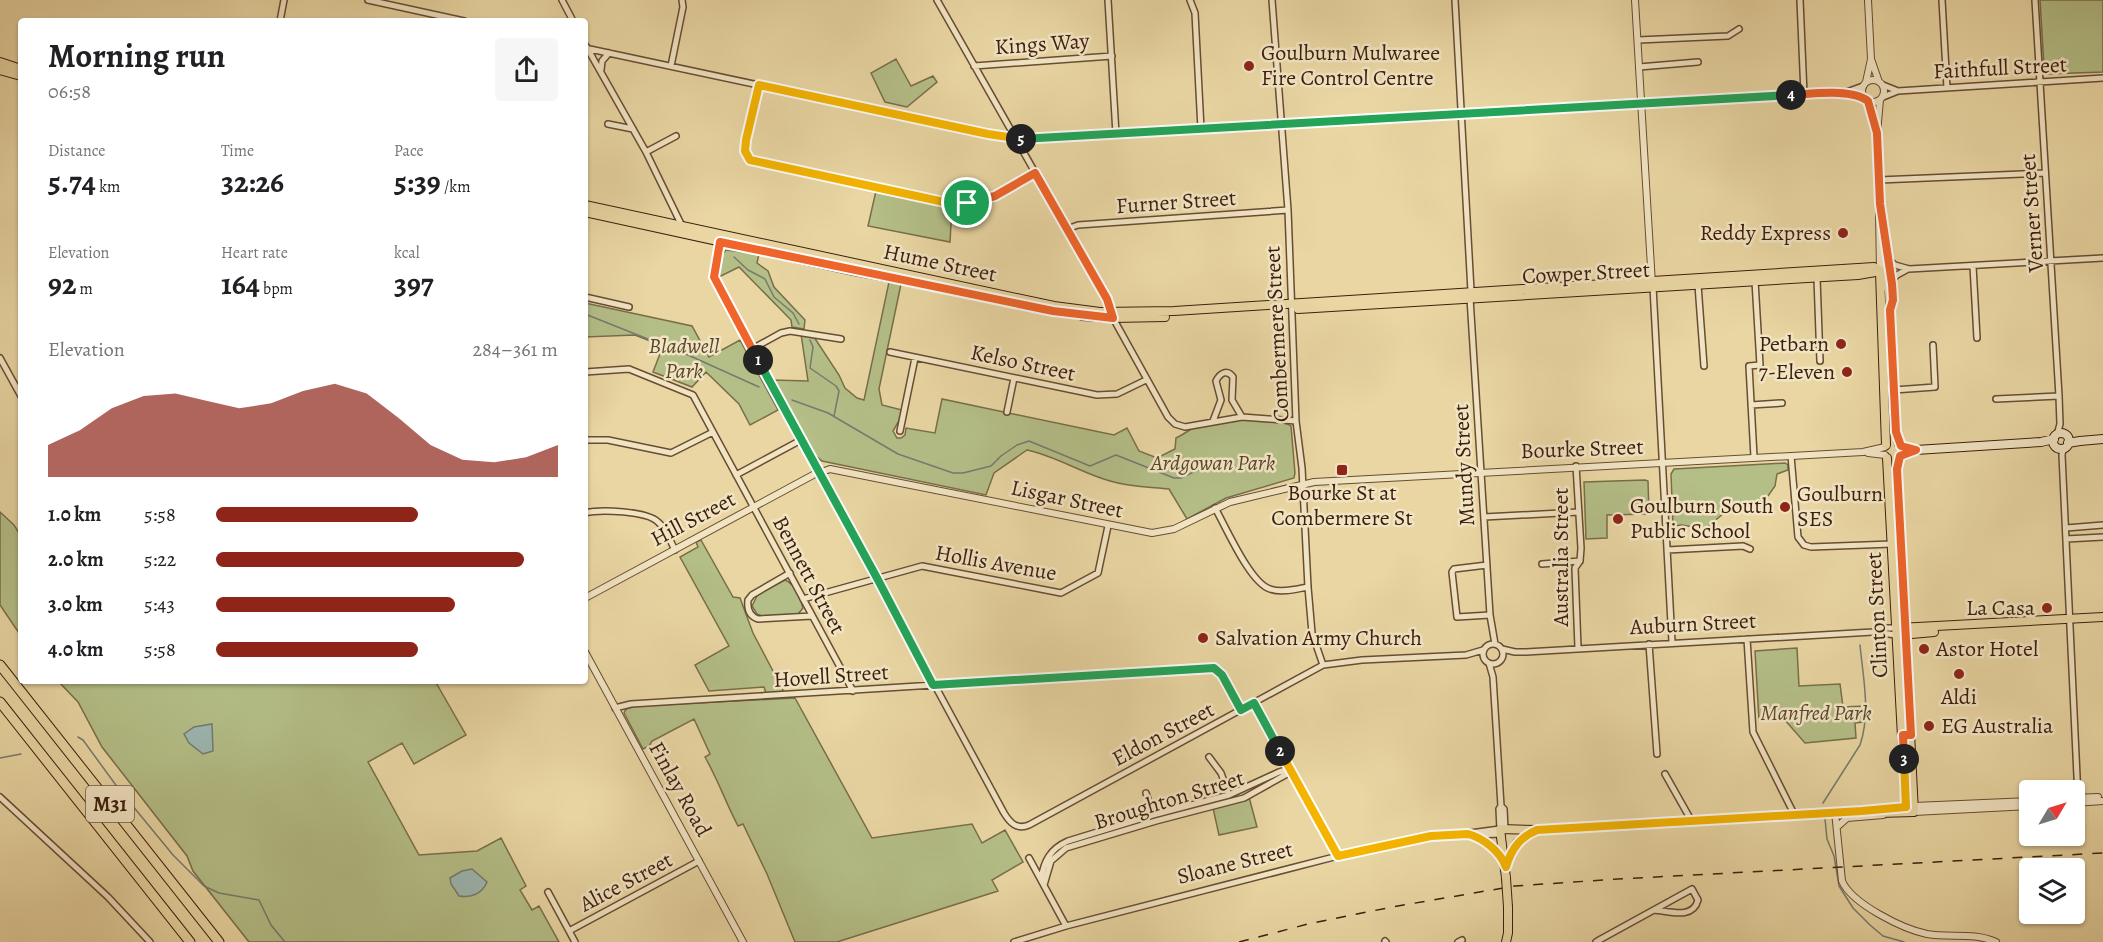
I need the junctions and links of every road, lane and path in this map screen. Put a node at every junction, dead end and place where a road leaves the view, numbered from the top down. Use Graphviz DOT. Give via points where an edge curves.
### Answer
graph roads {
  1 [pos="284,0"];
  2 [pos="368,0"];
  3 [pos="562,0"];
  4 [pos="682,0"];
  5 [pos="937,0"];
  6 [pos="1108,0"];
  7 [pos="1190,0"];
  8 [pos="1272,0"];
  9 [pos="1455,0"];
  10 [pos="1635,0"];
  11 [pos="1800,0"];
  12 [pos="1868,0"];
  13 [pos="1942,0"];
  14 [pos="2035,0"];
  15 [pos="281,18"];
  16 [pos="450,18"];
  17 [pos="571,18"];
  18 [pos="1739,29"];
  19 [pos="1638,40"];
  20 [pos="588,47"];
  21 [pos="588,50"];
  22 [pos="617,54"];
  23 [pos="1112,56"];
  24 [pos="1871,59"];
  25 [pos="0,62"];
  26 [pos="1698,62"];
  27 [pos="671,66"];
  28 [pos="974,66"];
  29 [pos="1639,67"];
  30 [pos="18,68"];
  31 [pos="0,70"];
  32 [pos="601,72"];
  33 [pos="18,75"];
  34 [pos="2103,78"];
  35 [pos="1881,83"];
  36 [pos="2040,83"];
  37 [pos="1864,84"];
  38 [pos="759,85"];
  39 [pos="1947,88"];
  40 [pos="1898,91"];
  41 [pos="1843,93"];
  42 [pos="1804,94"];
  43 [pos="1881,99"];
  44 [pos="1866,100"];
  45 [pos="1642,105"];
  46 [pos="1461,114"];
  47 [pos="608,124"];
  48 [pos="1281,125"];
  49 [pos="633,129"];
  50 [pos="1201,129"];
  51 [pos="1877,133"];
  52 [pos="1116,134"];
  53 [pos="676,136"];
  54 [pos="1014,138"];
  55 [pos="646,152"];
  56 [pos="1035,173"];
  57 [pos="2045,173"];
  58 [pos="1879,180"];
  59 [pos="1880,204"];
  60 [pos="588,206"];
  61 [pos="1288,210"];
  62 [pos="588,213"];
  63 [pos="1884,224"];
  64 [pos="1067,229"];
  65 [pos="683,230"];
  66 [pos="720,242"];
  67 [pos="1879,242"];
  68 [pos="2103,258"];
  69 [pos="1889,260"];
  70 [pos="2052,261"];
  71 [pos="1973,266"];
  72 [pos="1909,269"];
  73 [pos="1880,271"];
  74 [pos="1859,272"];
  75 [pos="1818,278"];
  76 [pos="1892,280"];
  77 [pos="1755,281"];
  78 [pos="1652,284"];
  79 [pos="1698,285"];
  80 [pos="1471,295"];
  81 [pos="588,298"];
  82 [pos="1293,306"];
  83 [pos="629,307"];
  84 [pos="1890,310"];
  85 [pos="1113,315"];
  86 [pos="1977,338"];
  87 [pos="841,339"];
  88 [pos="1933,345"];
  89 [pos="752,349"];
  90 [pos="890,352"];
  91 [pos="0,358"];
  92 [pos="915,358"];
  93 [pos="1883,360"];
  94 [pos="1820,361"];
  95 [pos="1704,366"];
  96 [pos="588,372"];
  97 [pos="1014,378"];
  98 [pos="1146,380"];
  99 [pos="1894,390"];
  100 [pos="18,391"];
  101 [pos="2059,396"];
  102 [pos="1996,399"];
  103 [pos="1782,403"];
  104 [pos="1751,405"];
  105 [pos="1007,412"];
  106 [pos="1242,417"];
  107 [pos="1213,421"];
  108 [pos="1296,421"];
  109 [pos="900,431"];
  110 [pos="713,432"];
  111 [pos="2103,439"];
  112 [pos="588,440"];
  113 [pos="801,440"];
  114 [pos="2061,443"];
  115 [pos="1886,451"];
  116 [pos="1900,451"];
  117 [pos="1791,456"];
  118 [pos="1754,457"];
  119 [pos="1662,463"];
  120 [pos="1576,466"];
  121 [pos="1481,471"];
  122 [pos="819,472"];
  123 [pos="736,475"];
  124 [pos="1302,484"];
  125 [pos="753,507"];
  126 [pos="1215,508"];
  127 [pos="1579,512"];
  128 [pos="588,513"];
  129 [pos="1484,517"];
  130 [pos="2103,525"];
  131 [pos="1108,526"];
  132 [pos="2066,528"];
  133 [pos="2103,537"];
  134 [pos="2066,539"];
  135 [pos="1892,544"];
  136 [pos="1750,549"];
  137 [pos="675,550"];
  138 [pos="1667,550"];
  139 [pos="1580,561"];
  140 [pos="1542,564"];
  141 [pos="1487,565"];
  142 [pos="789,573"];
  143 [pos="877,578"];
  144 [pos="1308,587"];
  145 [pos="588,596"];
  146 [pos="803,599"];
  147 [pos="1490,615"];
  148 [pos="812,616"];
  149 [pos="2103,619"];
  150 [pos="2070,621"];
  151 [pos="1491,629"];
  152 [pos="1900,631"];
  153 [pos="1747,639"];
  154 [pos="1672,642"];
  155 [pos="1495,644"];
  156 [pos="1649,644"];
  157 [pos="1485,647"];
  158 [pos="1578,648"];
  159 [pos="1502,649"];
  160 [pos="1515,652"];
  161 [pos="1466,655"];
  162 [pos="1502,657"];
  163 [pos="588,658"];
  164 [pos="1483,658"];
  165 [pos="1489,663"];
  166 [pos="1497,663"];
  167 [pos="0,665"];
  168 [pos="1323,665"];
  169 [pos="1493,677"];
  170 [pos="933,685"];
  171 [pos="853,691"];
  172 [pos="0,702"];
  173 [pos="1254,703"];
  174 [pos="615,708"];
  175 [pos="1241,710"];
  176 [pos="1657,754"];
  177 [pos="1209,757"];
  178 [pos="1290,769"];
  179 [pos="1665,774"];
  180 [pos="2075,780"];
  181 [pos="1146,793"];
  182 [pos="1229,795"];
  183 [pos="0,797"];
  184 [pos="2103,799"];
  185 [pos="2085,800"];
  186 [pos="2019,804"];
  187 [pos="1910,809"];
  188 [pos="1862,811"];
  189 [pos="1835,812"];
  190 [pos="1794,814"];
  191 [pos="1890,814"];
  192 [pos="1153,815"];
  193 [pos="1691,820"];
  194 [pos="1837,827"];
  195 [pos="1503,831"];
  196 [pos="1534,831"];
  197 [pos="1471,834"];
  198 [pos="1338,856"];
  199 [pos="1029,858"];
  200 [pos="699,861"];
  201 [pos="1506,862"];
  202 [pos="1042,882"];
  203 [pos="548,892"];
  204 [pos="1654,910"];
  205 [pos="1066,926"];
  206 [pos="569,931"];
  207 [pos="150,942"];
  208 [pos="190,942"];
  209 [pos="219,942"];
  210 [pos="575,942"];
  211 [pos="743,942"];
  212 [pos="1014,942"];
  213 [pos="1506,942"];
  214 [pos="1596,942"];
  215 [pos="1996,942"];
  1 -- 15 [label="street"];
  2 -- 16 [label="street"];
  3 -- 17 [label="street"];
  4 -- 27 [label="street"];
  5 -- 28 [label="street"];
  6 -- 23 [label="street"];
  7 -- 50 [label="street" via="1195,13"];
  8 -- 48 [label="street, Combermere Street"];
  9 -- 46 [label="street, Mundy Street"];
  10 -- 19 [label="street"];
  11 -- 42 [label="street"];
  12 -- 24 [label="street"];
  13 -- 39 [label="street"];
  14 -- 36 [label="street, Verner Street"];
  18 -- 19 [label="street" via="1728,36"];
  19 -- 29 [label="street"];
  20 -- 22 [label="street"];
  21 -- 32 [label="street"];
  22 -- 27 [label="street"];
  22 -- 32 [label="street" via="606,55"];
  23 -- 28 [label="street, Kings Way"];
  23 -- 52 [label="street"];
  24 -- 35 [label="street"];
  24 -- 37 [label="street"];
  25 -- 30 [label="main road"];
  26 -- 29 [label="street"];
  27 -- 38 [label="street"];
  28 -- 54 [label="street"];
  29 -- 45 [label="street"];
  31 -- 33 [label="main road"];
  32 -- 49 [label="street"];
  34 -- 36 [label="street, Faithfull Street"];
  35 -- 37 [label="street" via="1873,80"];
  35 -- 40 [label="street, Faithfull Street"];
  35 -- 43 [label="street"];
  36 -- 39 [label="street, Faithfull Street"];
  36 -- 57 [label="street, Verner Street"];
  37 -- 41 [label="street"];
  37 -- 44 [label="street"];
  38 -- 54 [label="street"];
  38 -- 56 [label="street" via="745,151 756,162 955,203 995,196"];
  39 -- 40 [label="street, Faithfull Street"];
  40 -- 43 [label="street, Faithfull Street"];
  41 -- 42 [label="street"];
  41 -- 44 [label="street"];
  42 -- 45 [label="street"];
  43 -- 44 [label="street" via="1874,103"];
  43 -- 51 [label="street, Clinton Street"];
  44 -- 51 [label="street, Clinton Street"];
  45 -- 46 [label="street"];
  45 -- 78 [label="street"];
  46 -- 48 [label="street"];
  46 -- 80 [label="street, Mundy Street"];
  47 -- 49 [label="street"];
  48 -- 50 [label="street"];
  48 -- 61 [label="street, Combermere Street"];
  49 -- 55 [label="street"];
  50 -- 52 [label="street"];
  51 -- 58 [label="street, Clinton Street"];
  52 -- 54 [label="street"];
  53 -- 55 [label="street"];
  54 -- 56 [label="street"];
  55 -- 65 [label="street"];
  56 -- 64 [label="street"];
  57 -- 58 [label="street"];
  57 -- 70 [label="street, Verner Street"];
  58 -- 59 [label="street, Clinton Street"];
  59 -- 63 [label="street, Clinton Street"];
  59 -- 67 [label="street, Clinton Street"];
  60 -- 65 [label="main road, Hume Street"];
  61 -- 64 [label="street, Furner Street" via="1078,225"];
  61 -- 82 [label="street, Combermere Street"];
  62 -- 65 [label="main road, Hume Street"];
  63 -- 69 [label="street, Clinton Street"];
  63 -- 73 [label="street, Clinton Street" via="1884,262"];
  64 -- 85 [label="street"];
  65 -- 66 [label="main road, Hume Street"];
  65 -- 85 [label="main road, Hume Street"];
  66 -- 85 [label="main road, Hume Street" via="1053,311"];
  66 -- 89 [label="street" via="714,277"];
  67 -- 73 [label="street, Clinton Street"];
  67 -- 74 [label="street" via="1874,260"];
  68 -- 70 [label="street"];
  69 -- 72 [label="street"];
  69 -- 76 [label="street, Clinton Street"];
  70 -- 71 [label="street"];
  70 -- 101 [label="street, Verner Street"];
  71 -- 72 [label="street"];
  71 -- 86 [label="street"];
  72 -- 76 [label="street"];
  73 -- 74 [label="main road, Cowper Street"];
  73 -- 84 [label="main road, Clinton Street" via="1888,283"];
  73 -- 93 [label="main road, Clinton Street"];
  74 -- 75 [label="main road, Cowper Street"];
  74 -- 78 [label="main road, Cowper Street"];
  74 -- 93 [label="main road, Clinton Street" via="1876,286"];
  75 -- 77 [label="main road, Cowper Street"];
  75 -- 94 [label="street"];
  76 -- 84 [label="street, Clinton Street"];
  77 -- 79 [label="main road, Cowper Street"];
  77 -- 104 [label="street" via="1760,365 1749,366"];
  78 -- 79 [label="main road, Cowper Street"];
  78 -- 80 [label="main road, Cowper Street"];
  78 -- 119 [label="street"];
  79 -- 95 [label="street"];
  80 -- 82 [label="main road, Cowper Street"];
  80 -- 121 [label="street, Mundy Street"];
  81 -- 83 [label="street"];
  82 -- 85 [label="main road, Hume Street"];
  82 -- 108 [label="street, Combermere Street"];
  84 -- 99 [label="main road, Clinton Street"];
  85 -- 98 [label="street"];
  87 -- 89 [label="street" via="790,331"];
  88 -- 99 [label="street" via="1935,387"];
  89 -- 113 [label="street"];
  90 -- 92 [label="street, Kelso Street"];
  91 -- 100 [label="street"];
  92 -- 97 [label="street, Kelso Street"];
  92 -- 109 [label="street"];
  93 -- 115 [label="main road, Clinton Street"];
  96 -- 110 [label="street, Bennett Street" via="630,369 689,392"];
  97 -- 98 [label="street, Kelso Street" via="1107,396"];
  97 -- 105 [label="street"];
  98 -- 107 [label="street" via="1175,424 1185,427"];
  99 -- 116 [label="main road, Clinton Street"];
  101 -- 102 [label="street"];
  101 -- 114 [label="street, Verner Street"];
  103 -- 104 [label="street"];
  104 -- 118 [label="street"];
  106 -- 107 [label="street"];
  106 -- 107 [label="street" via="1232,400 1233,377 1224,372 1216,381 1221,400"];
  106 -- 108 [label="street"];
  108 -- 124 [label="street, Combermere Street"];
  110 -- 112 [label="street" via="671,453 608,440"];
  110 -- 123 [label="street, Bennett Street"];
  111 -- 114 [label="main road"];
  113 -- 122 [label="street"];
  113 -- 123 [label="street"];
  114 -- 116 [label="main road"];
  114 -- 132 [label="street, Verner Street"];
  115 -- 116 [label="main road" via="1893,460"];
  115 -- 116 [label="main road" via="1892,442"];
  115 -- 117 [label="street, Bourke Street"];
  115 -- 135 [label="main road, Clinton Street"];
  116 -- 152 [label="main road, Clinton Street"];
  117 -- 118 [label="street, Bourke Street"];
  117 -- 135 [label="street" via="1798,537 1802,543 1811,547"];
  118 -- 119 [label="street, Bourke Street"];
  119 -- 120 [label="street, Bourke Street"];
  119 -- 138 [label="street"];
  120 -- 121 [label="street, Bourke Street"];
  120 -- 127 [label="street, Australia Street"];
  121 -- 124 [label="street, Bourke Street"];
  121 -- 129 [label="street, Mundy Street"];
  122 -- 125 [label="street, Hill Street"];
  122 -- 131 [label="street, Lisgar Street" via="839,469"];
  122 -- 143 [label="street"];
  123 -- 125 [label="street, Bennett Street"];
  124 -- 126 [label="street, Lisgar Street"];
  124 -- 144 [label="street, Combermere Street"];
  125 -- 137 [label="street, Hill Street"];
  125 -- 142 [label="street, Bennett Street"];
  126 -- 131 [label="street, Lisgar Street" via="1161,533"];
  126 -- 144 [label="street" via="1259,583 1278,590"];
  127 -- 129 [label="street"];
  127 -- 139 [label="street, Australia Street"];
  128 -- 137 [label="street" via="615,511 654,519"];
  129 -- 141 [label="street, Mundy Street"];
  130 -- 132 [label="street"];
  131 -- 143 [label="street, Hollis Avenue" via="1098,573 1061,593 927,566"];
  132 -- 134 [label="street, Verner Street"];
  133 -- 134 [label="street"];
  134 -- 150 [label="street, Verner Street"];
  135 -- 152 [label="main road, Clinton Street"];
  136 -- 138 [label="street" via="1743,546"];
  137 -- 145 [label="street, Hill Street"];
  138 -- 154 [label="street"];
  139 -- 140 [label="street"];
  139 -- 158 [label="street, Australia Street" via="1575,568"];
  141 -- 147 [label="street, Mundy Street"];
  141 -- 147 [label="street" via="1460,567 1452,572 1457,617"];
  142 -- 146 [label="street, Bennett Street"];
  142 -- 148 [label="street" via="752,595 748,600 749,612 758,619"];
  143 -- 146 [label="street, Hollis Avenue"];
  143 -- 170 [label="street"];
  144 -- 168 [label="street, Combermere Street" via="1312,633"];
  146 -- 148 [label="street, Bennett Street"];
  147 -- 151 [label="street, Mundy Street"];
  148 -- 171 [label="street, Bennett Street"];
  149 -- 150 [label="main road, Auburn Street"];
  150 -- 152 [label="main road, Auburn Street"];
  150 -- 180 [label="street, Verner Street"];
  151 -- 155 [label="street, Mundy Street"];
  151 -- 157 [label="street, Mundy Street"];
  152 -- 153 [label="street, Auburn Street" via="1886,628"];
  152 -- 187 [label="main road, Clinton Street"];
  153 -- 154 [label="street, Auburn Street"];
  153 -- 190 [label="street" via="1753,732"];
  154 -- 156 [label="street, Auburn Street"];
  155 -- 157 [label="street"];
  155 -- 159 [label="street"];
  156 -- 158 [label="street, Auburn Street"];
  156 -- 176 [label="street"];
  157 -- 161 [label="street"];
  157 -- 164 [label="street"];
  158 -- 160 [label="street, Auburn Street"];
  159 -- 160 [label="street, Auburn Street"];
  159 -- 162 [label="street"];
  160 -- 162 [label="street, Auburn Street"];
  161 -- 164 [label="street"];
  161 -- 168 [label="street"];
  162 -- 166 [label="street"];
  163 -- 174 [label="street, Finlay Road"];
  164 -- 165 [label="street"];
  165 -- 166 [label="street"];
  165 -- 169 [label="street"];
  166 -- 169 [label="street"];
  167 -- 209 [label="highway, M31"];
  168 -- 173 [label="street, Eldon Street"];
  169 -- 195 [label="street"];
  170 -- 171 [label="street, Hovell Street"];
  170 -- 175 [label="street, Hovell Street" via="1214,668"];
  170 -- 175 [label="street, Eldon Street" via="1004,813 1018,827 1029,825"];
  171 -- 174 [label="street, Hovell Street"];
  172 -- 208 [label="highway, M31"];
  173 -- 175 [label="street, Eldon Street"];
  173 -- 178 [label="street"];
  174 -- 200 [label="street, Finlay Road"];
  177 -- 182 [label="street, Broughton Street" via="1221,773"];
  178 -- 182 [label="street, Broughton Street"];
  178 -- 198 [label="street"];
  178 -- 202 [label="street, Broughton Street" via="1244,798 1066,848 1051,861"];
  179 -- 193 [label="street"];
  181 -- 192 [label="street, Broughton Street"];
  182 -- 192 [label="street, Broughton Street"];
  183 -- 207 [label="street" via="108,897"];
  184 -- 185 [label="street"];
  186 -- 187 [label="street, Sloane Street"];
  187 -- 188 [label="main road, Sloane Street"];
  187 -- 191 [label="main road, Sloane Street"];
  188 -- 189 [label="main road, Sloane Street"];
  188 -- 191 [label="main road, Sloane Street"];
  189 -- 190 [label="main road, Sloane Street"];
  189 -- 194 [label="street"];
  190 -- 193 [label="main road, Sloane Street"];
  191 -- 194 [label="street" via="1846,818"];
  192 -- 202 [label="street, Broughton Street" via="1062,843 1046,858"];
  193 -- 196 [label="main road, Sloane Street"];
  194 -- 215 [label="street" via="1842,881 1858,900 1919,932 1976,936"];
  195 -- 196 [label="main road, Sloane Street"];
  195 -- 197 [label="street, Sloane Street"];
  195 -- 201 [label="main road"];
  196 -- 201 [label="main road" via="1517,843"];
  197 -- 198 [label="street, Sloane Street" via="1431,836"];
  197 -- 201 [label="main road"];
  198 -- 205 [label="street, Sloane Street"];
  199 -- 202 [label="street"];
  200 -- 206 [label="street, Alice Street"];
  200 -- 211 [label="street, Finlay Road"];
  201 -- 213 [label="main road, bridge"];
  202 -- 205 [label="street"];
  203 -- 206 [label="street"];
  204 -- 204 [label="street" via="1692,890 1698,900 1688,912"];
  204 -- 214 [label="street"];
  205 -- 212 [label="street, Sloane Street"];
  206 -- 210 [label="street"];
}
